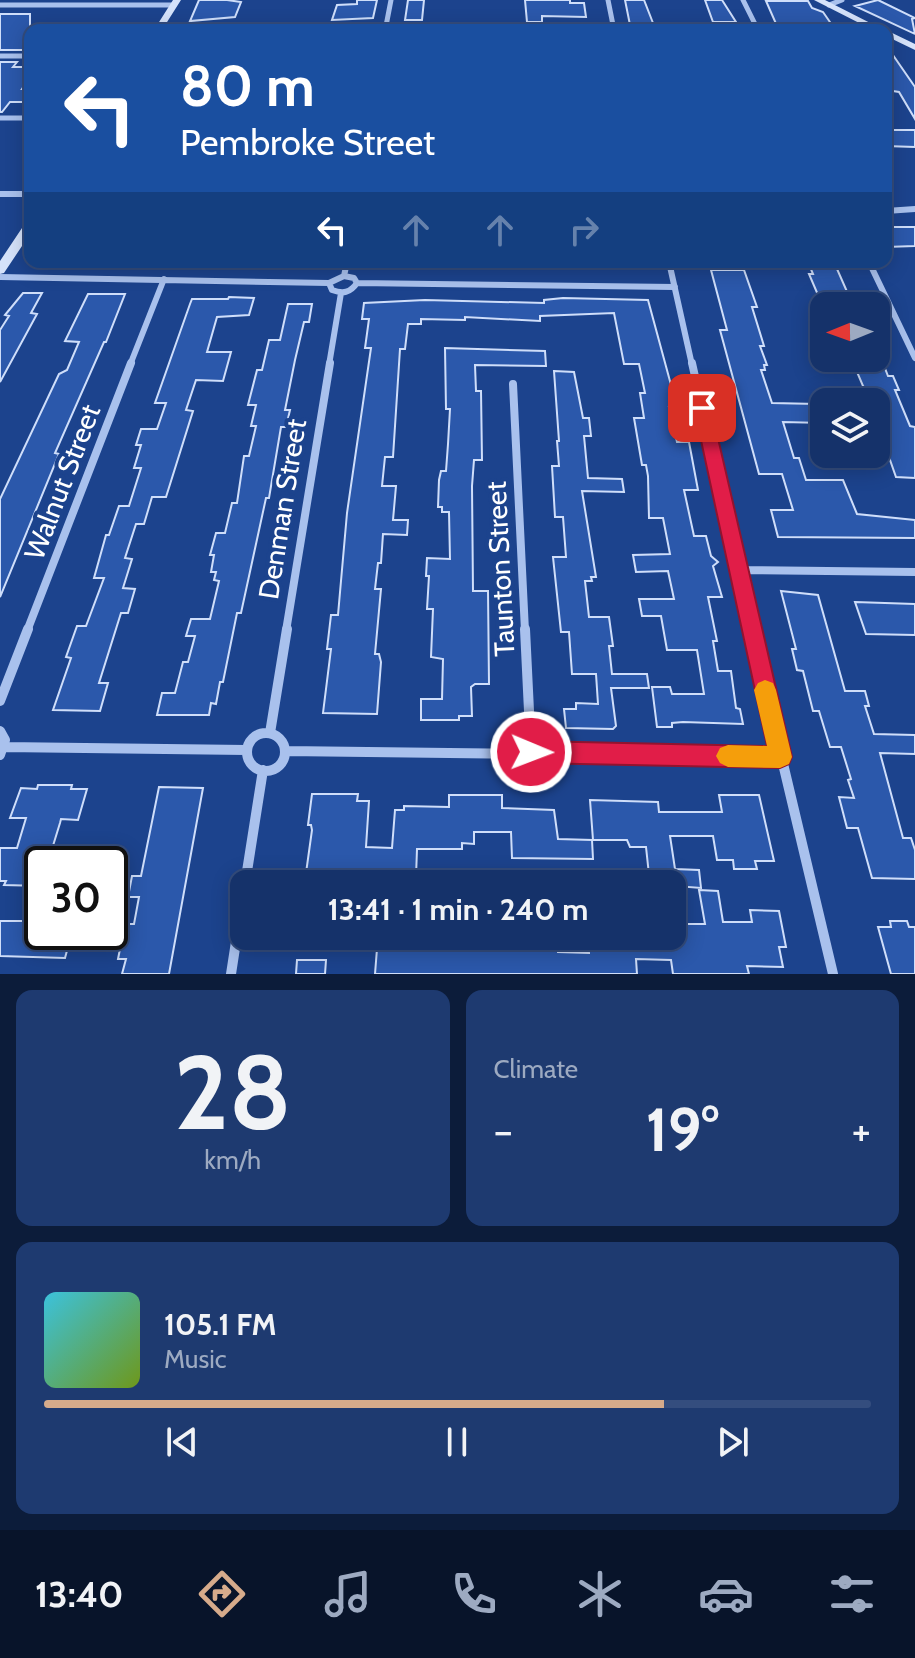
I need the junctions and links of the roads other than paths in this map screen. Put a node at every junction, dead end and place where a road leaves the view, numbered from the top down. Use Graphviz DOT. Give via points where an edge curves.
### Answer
graph roads {
  1 [pos="391,0"];
  2 [pos="608,0"];
  3 [pos="743,0"];
  4 [pos="818,0"];
  5 [pos="842,0"];
  6 [pos="176,3"];
  7 [pos="0,5"];
  8 [pos="829,5"];
  9 [pos="162,24"];
  10 [pos="386,24"];
  11 [pos="613,24"];
  12 [pos="755,24"];
  13 [pos="868,24"];
  14 [pos="892,36"];
  15 [pos="915,47"];
  16 [pos="0,56"];
  17 [pos="24,56"];
  18 [pos="0,118"];
  19 [pos="24,118"];
  20 [pos="0,194"];
  21 [pos="24,194"];
  22 [pos="915,209"];
  23 [pos="892,211"];
  24 [pos="24,234"];
  25 [pos="346,268"];
  26 [pos="670,268"];
  27 [pos="872,268"];
  28 [pos="0,270"];
  29 [pos="344,276"];
  30 [pos="0,277"];
  31 [pos="164,279"];
  32 [pos="329,283"];
  33 [pos="357,283"];
  34 [pos="675,287"];
  35 [pos="341,293"];
  36 [pos="915,358"];
  37 [pos="513,384"];
  38 [pos="738,570"];
  39 [pos="915,572"];
  40 [pos="0,701"];
  41 [pos="0,731"];
  42 [pos="270,733"];
  43 [pos="246,750"];
  44 [pos="2,751"];
  45 [pos="286,751"];
  46 [pos="531,752"];
  47 [pos="780,757"];
  48 [pos="263,770"];
  49 [pos="247,870"];
  50 [pos="235,950"];
  51 [pos="231,974"];
  52 [pos="833,974"];
  1 -- 10 [label="street"];
  2 -- 11 [label="street"];
  3 -- 12 [label="street"];
  4 -- 8 [label="main road"];
  5 -- 8 [label="street"];
  6 -- 7 [label="street"];
  6 -- 9 [label="main road"];
  8 -- 13 [label="main road"];
  14 -- 15 [label="main road"];
  16 -- 17 [label="street"];
  18 -- 19 [label="street"];
  20 -- 21 [label="street"];
  22 -- 23 [label="street"];
  24 -- 28 [label="main road"];
  25 -- 29 [label="street"];
  26 -- 34 [label="street"];
  27 -- 36 [label="street"];
  29 -- 32 [label="street"];
  29 -- 33 [label="street"];
  30 -- 31 [label="street"];
  31 -- 32 [label="street"];
  31 -- 40 [label="street, Walnut Street"];
  32 -- 35 [label="street"];
  33 -- 34 [label="street"];
  33 -- 35 [label="street"];
  34 -- 38 [label="street"];
  35 -- 42 [label="street, Denman Street"];
  37 -- 46 [label="street, Taunton Street"];
  38 -- 39 [label="street"];
  38 -- 47 [label="street"];
  41 -- 44 [label="street" via="5,740"];
  42 -- 43 [label="street" via="251,741"];
  42 -- 45 [label="street" via="284,742"];
  43 -- 44 [label="street"];
  43 -- 48 [label="street" via="247,760"];
  45 -- 46 [label="street"];
  45 -- 48 [label="street" via="274,768"];
  46 -- 47 [label="street"];
  47 -- 52 [label="street"];
  48 -- 49 [label="street"];
  50 -- 51 [label="street"];
}
